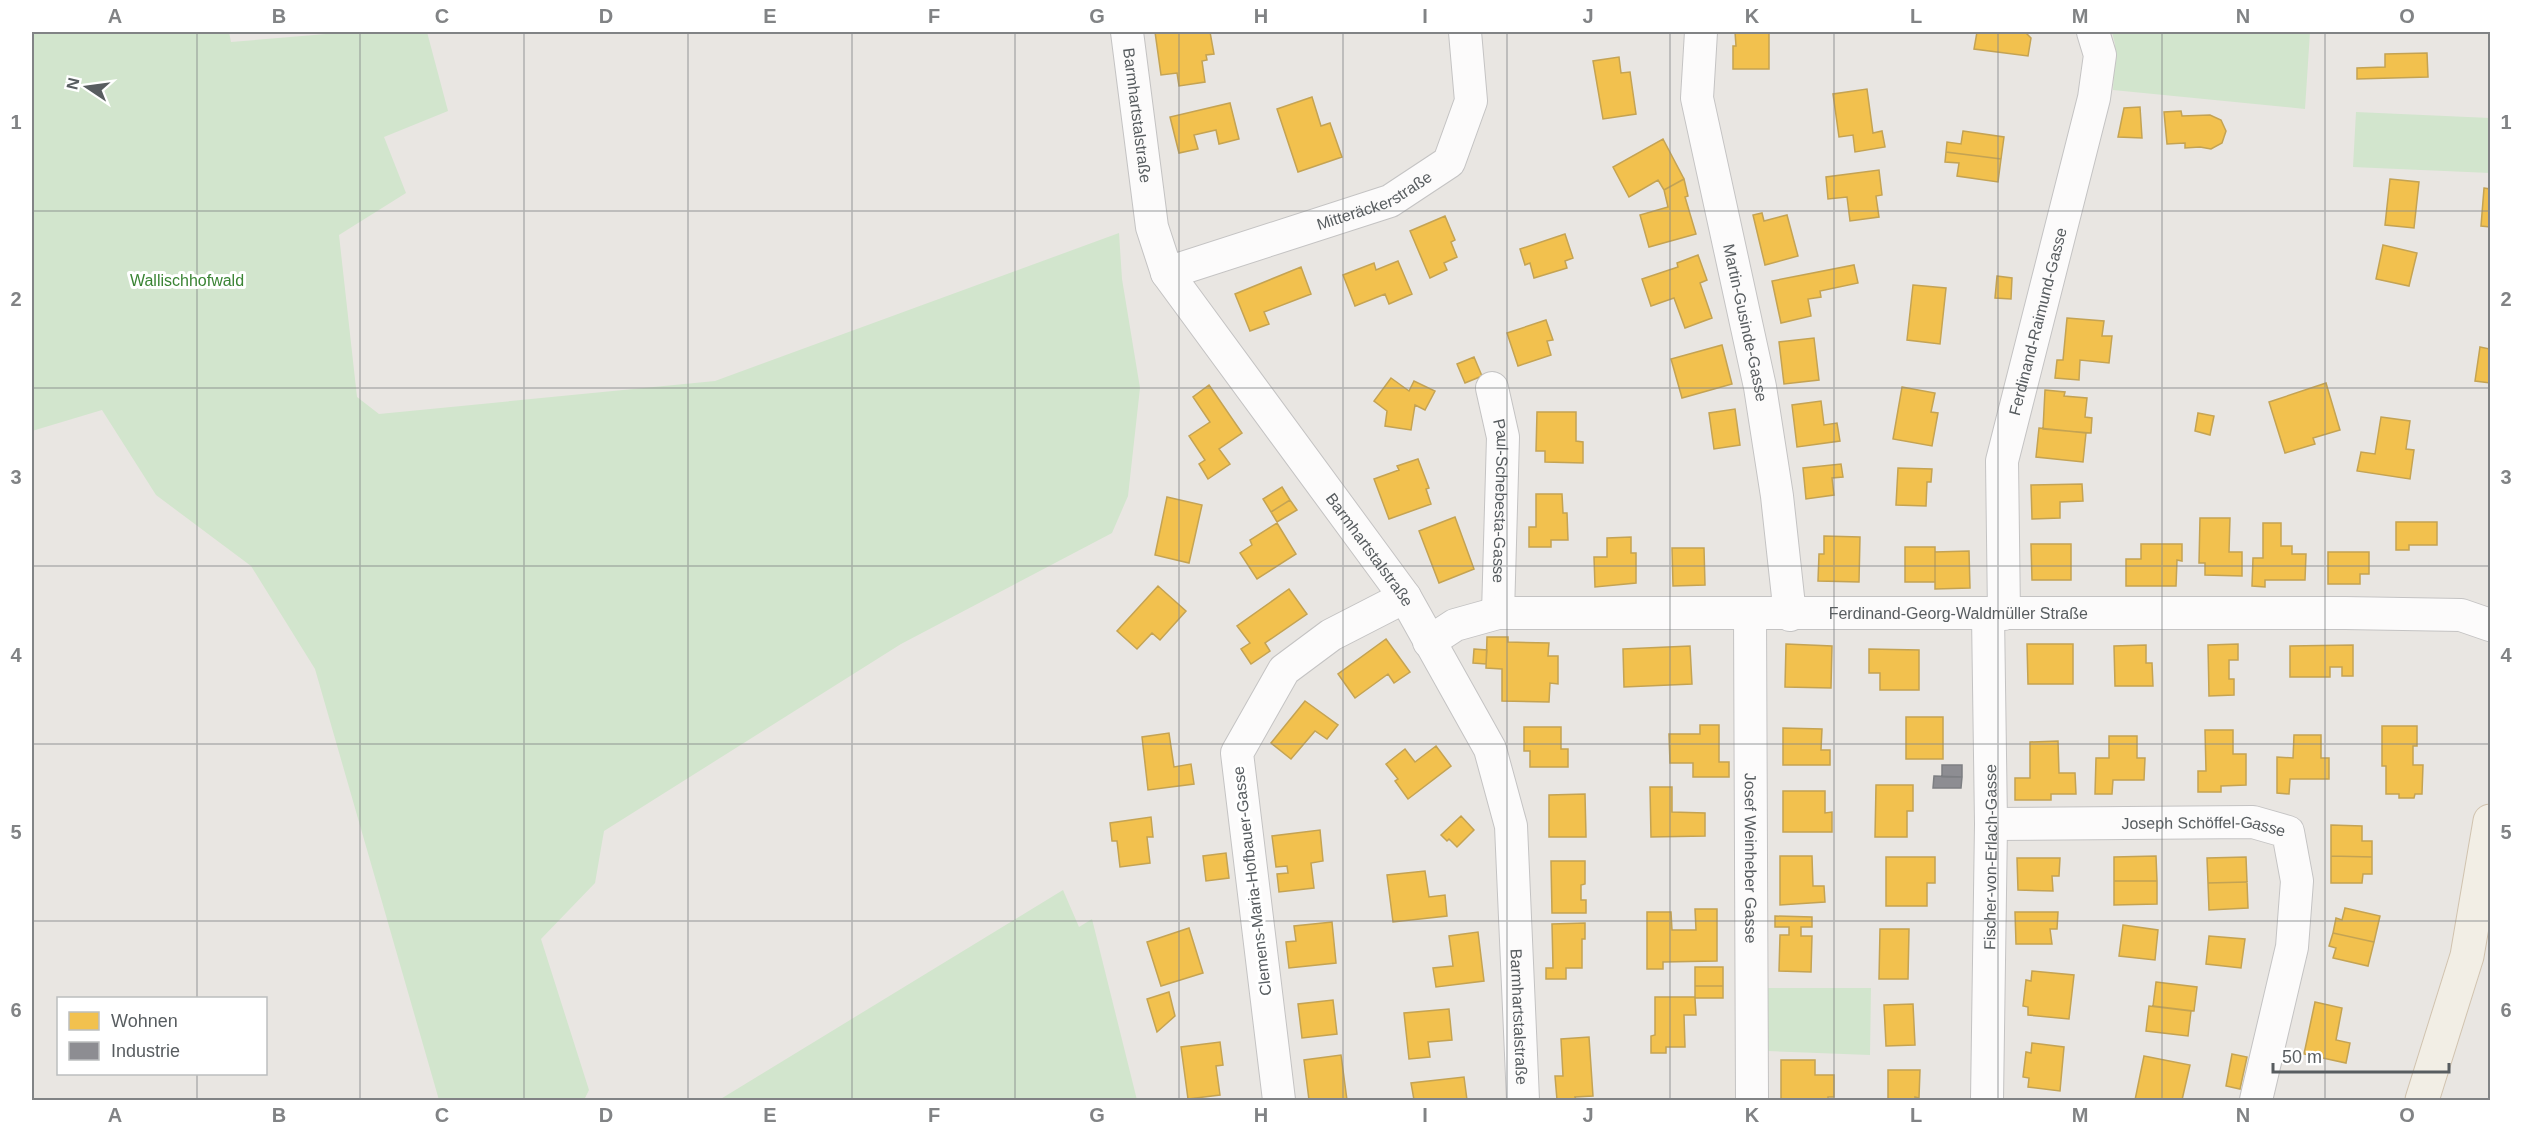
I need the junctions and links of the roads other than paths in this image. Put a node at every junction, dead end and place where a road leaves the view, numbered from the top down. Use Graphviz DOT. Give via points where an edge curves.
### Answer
graph roads {
  1 [pos="1127,32"];
  2 [pos="1465,32"];
  3 [pos="1701,32"];
  4 [pos="2093,32"];
  5 [pos="1167,273"];
  6 [pos="1492,388"];
  7 [pos="1405,597"];
  8 [pos="1498,613"];
  9 [pos="1996,614"];
  10 [pos="1750,615"];
  11 [pos="1790,615"];
  12 [pos="2490,625"];
  13 [pos="1429,642"];
  14 [pos="2490,821"];
  15 [pos="1991,824"];
  16 [pos="1279,1101"];
  17 [pos="1523,1101"];
  18 [pos="1752,1101"];
  19 [pos="1987,1101"];
  20 [pos="2256,1101"];
  21 [pos="2422,1101"];
  1 -- 5 [label="street, Barmhartstalstraße" via="1152,226"];
  2 -- 5 [label="street, Mitteräckerstraße" via="1471,101 1449,162 1390,201"];
  3 -- 11 [label="street, Martin-Gusinde-Gasse" via="1697,98 1760,387"];
  4 -- 9 [label="street, Ferdinand-Raimund-Gasse" via="2100,56 2094,98 2002,461"];
  5 -- 7 [label="street, Barmhartstalstraße"];
  6 -- 8 [label="street, Paul-Schebesta-Gasse" via="1503,437"];
  7 -- 13 [label="street, Barmhartstalstraße"];
  7 -- 16 [label="street, Clemens-Maria-Hofbauer-Gasse" via="1331,635 1284,670 1237,753"];
  8 -- 10 [label="street, Ferdinand-Georg-Waldmüller Straße"];
  8 -- 13 [label="street, Ferdinand-Georg-Waldmüller Straße" via="1455,625"];
  9 -- 11 [label="street, Ferdinand-Georg-Waldmüller Straße"];
  9 -- 12 [label="street, Ferdinand-Georg-Waldmüller Straße" via="2461,615"];
  9 -- 15 [label="street, Fischer-von-Erlach-Gasse"];
  10 -- 11 [label="street, Ferdinand-Georg-Waldmüller Straße"];
  10 -- 18 [label="street, Josef Weinheber Gasse"];
  13 -- 17 [label="street, Barmhartstalstraße" via="1490,749 1510,826"];
  14 -- 21 [label="main road" via="2467,956"];
  15 -- 19 [label="street, Fischer-von-Erlach-Gasse"];
  15 -- 20 [label="street, Joseph Schöffel-Gasse" via="2253,822 2288,832 2297,881 2292,946"];
}
